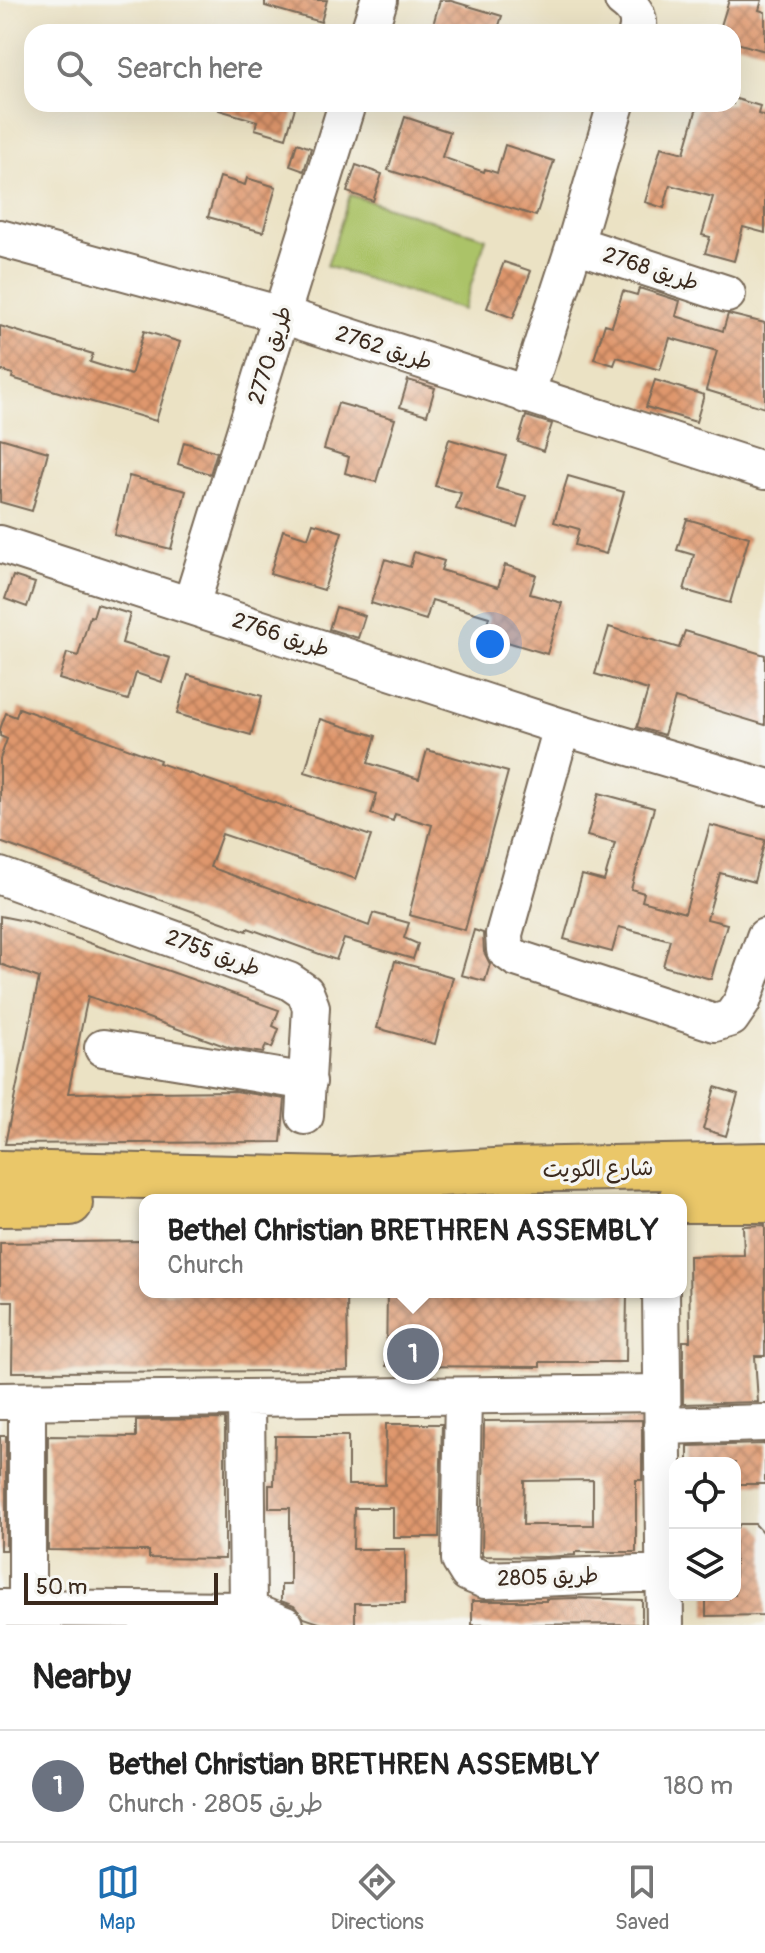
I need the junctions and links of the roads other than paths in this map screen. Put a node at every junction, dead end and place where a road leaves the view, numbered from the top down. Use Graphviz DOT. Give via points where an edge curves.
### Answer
graph roads {
  1 [pos="379,0"];
  2 [pos="623,0"];
  3 [pos="372,24"];
  4 [pos="639,24"];
  5 [pos="345,112"];
  6 [pos="614,112"];
  7 [pos="0,238"];
  8 [pos="575,244"];
  9 [pos="727,294"];
  10 [pos="282,315"];
  11 [pos="526,395"];
  12 [pos="765,471"];
  13 [pos="0,544"];
  14 [pos="191,605"];
  15 [pos="562,727"];
  16 [pos="765,787"];
  17 [pos="0,876"];
  18 [pos="765,937"];
  19 [pos="103,1048"];
  20 [pos="765,1165"];
  21 [pos="0,1173"];
  22 [pos="687,1200"];
  23 [pos="765,1200"];
  24 [pos="139,1203"];
  25 [pos="0,1204"];
  26 [pos="661,1298"];
  27 [pos="463,1396"];
  28 [pos="246,1399"];
  29 [pos="14,1401"];
  30 [pos="662,1410"];
  31 [pos="765,1423"];
  32 [pos="664,1573"];
  33 [pos="14,1608"];
  34 [pos="248,1610"];
  35 [pos="285,1625"];
  36 [pos="665,1625"];
  1 -- 3 [label="street"];
  2 -- 4 [label="street"];
  5 -- 10 [label="street, طريق 2770"];
  6 -- 8 [label="street, طريق 2768"];
  7 -- 10 [label="street, طريق 2762"];
  8 -- 9 [label="street, طريق 2768"];
  8 -- 11 [label="street, طريق 2768"];
  10 -- 11 [label="street, طريق 2762"];
  10 -- 14 [label="street, طريق 2770"];
  11 -- 12 [label="street, طريق 2762"];
  13 -- 14 [label="street, طريق 2766"];
  14 -- 15 [label="street, طريق 2766"];
  15 -- 16 [label="street, طريق 2766"];
  15 -- 18 [label="street" via="504,934 505,950 715,1023 731,1018 742,1002"];
  17 -- 19 [label="street, طريق 2755" via="289,981 305,992 311,1007 306,1099"];
  20 -- 21 [label="main road, شارع الكويت" via="338,1180"];
  22 -- 23 [label="main road"];
  24 -- 25 [label="main road"];
  26 -- 30 [label="street"];
  27 -- 28 [label="street"];
  27 -- 30 [label="street"];
  27 -- 32 [label="street, طريق 2805" via="460,1560 468,1573 485,1580"];
  28 -- 29 [label="street"];
  28 -- 34 [label="street"];
  29 -- 33 [label="street"];
  30 -- 31 [label="street"];
  30 -- 32 [label="street"];
  32 -- 36 [label="street"];
  33 -- 34 [label="street"];
  34 -- 35 [label="street"];
}
